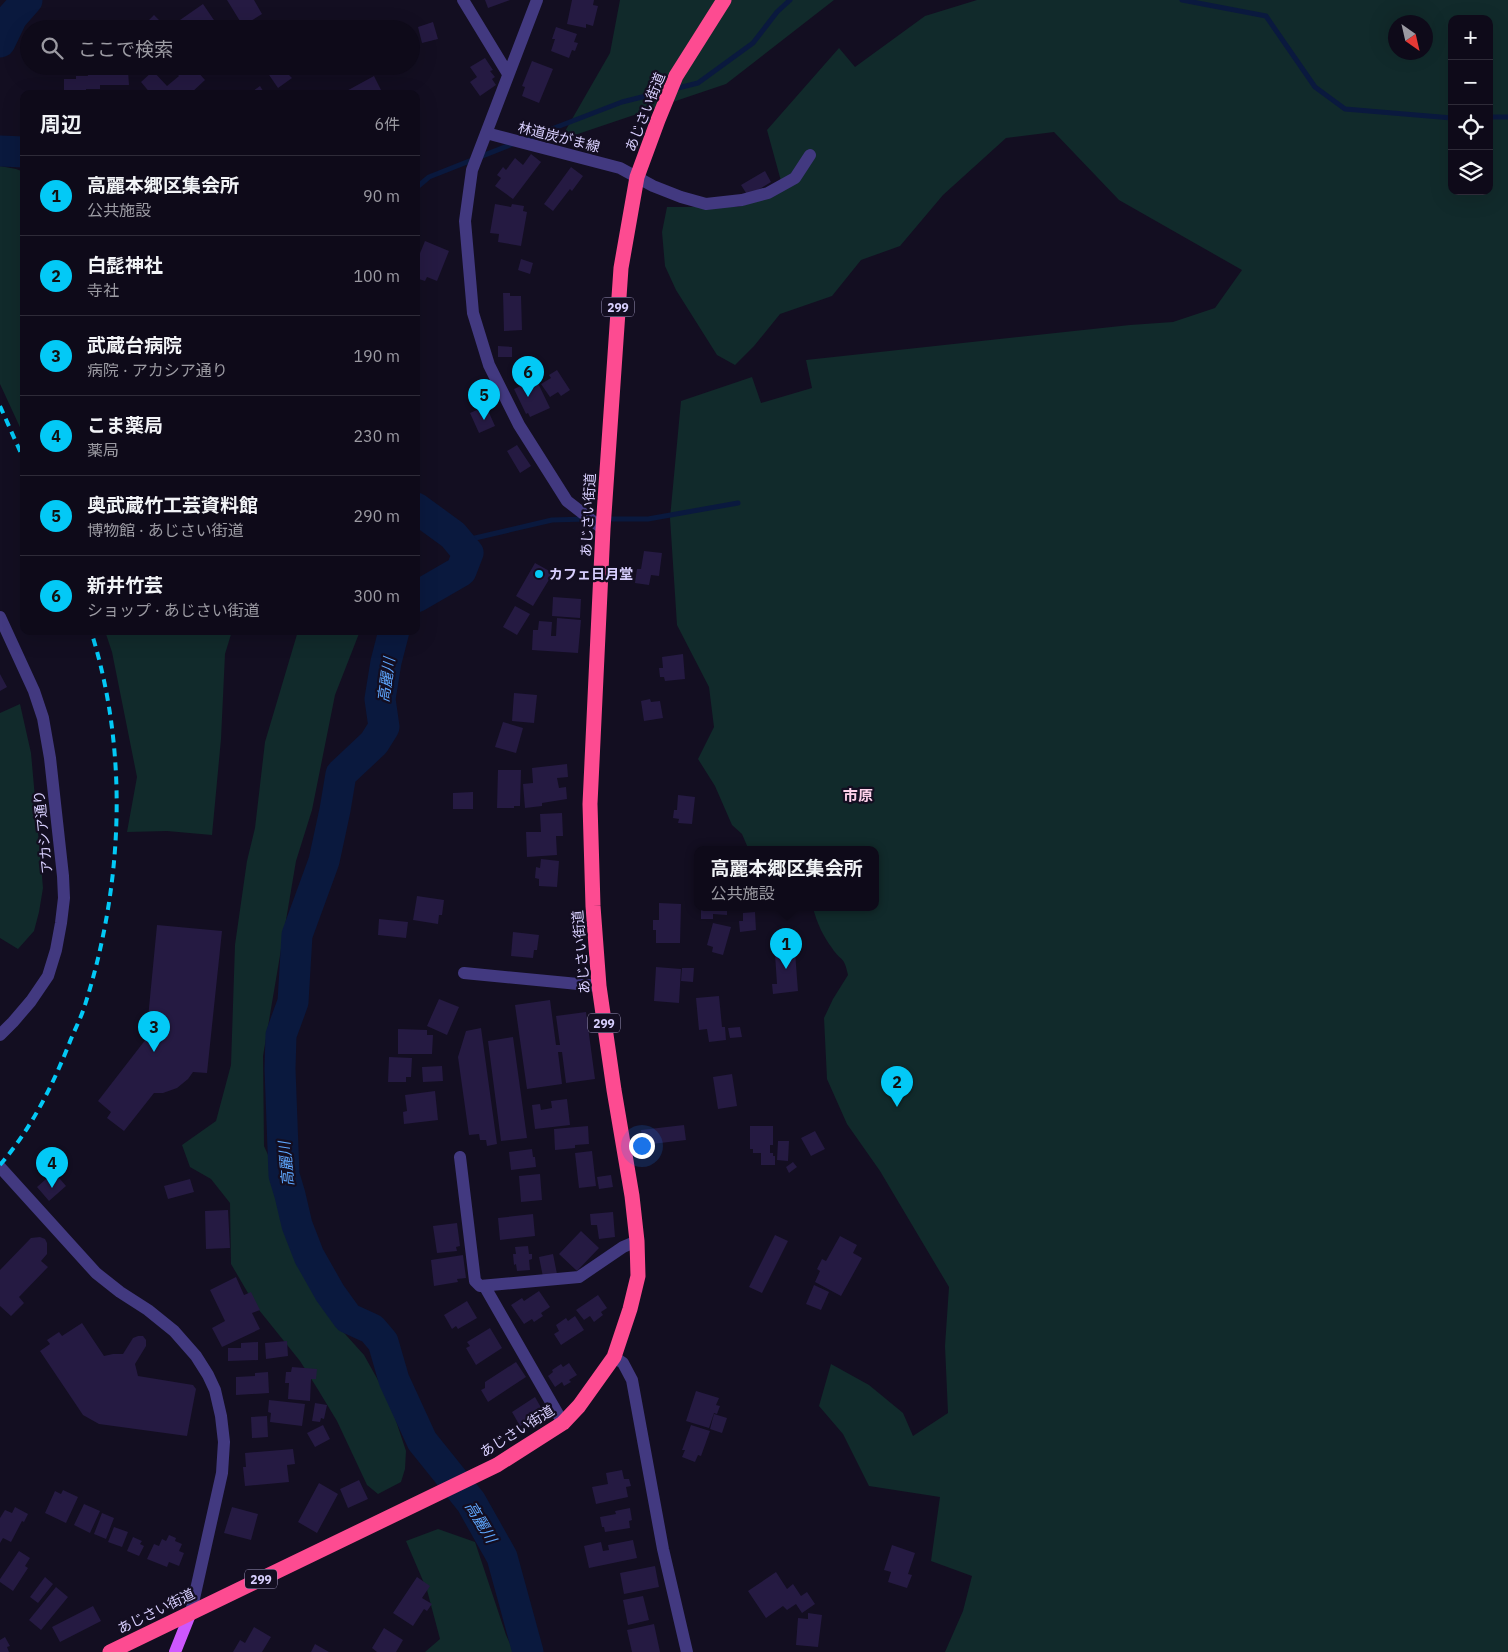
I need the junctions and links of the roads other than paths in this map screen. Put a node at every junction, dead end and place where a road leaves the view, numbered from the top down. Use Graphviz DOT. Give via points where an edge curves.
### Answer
graph roads {
  1 [pos="463,0"];
  2 [pos="537,0"];
  3 [pos="724,0"];
  4 [pos="508,74"];
  5 [pos="486,133"];
  6 [pos="810,155"];
  7 [pos="637,177"];
  8 [pos="603,522"];
  9 [pos="0,617"];
  10 [pos="464,974"];
  11 [pos="599,986"];
  12 [pos="0,1035"];
  13 [pos="460,1157"];
  14 [pos="0,1166"];
  15 [pos="637,1241"];
  16 [pos="485,1287"];
  17 [pos="614,1357"];
  18 [pos="563,1423"];
  19 [pos="191,1612"];
  20 [pos="110,1652"];
  21 [pos="175,1652"];
  22 [pos="687,1652"];
  1 -- 4 [label="street"];
  2 -- 4 [label="street"];
  3 -- 7 [label="highway, あじさい街道 / 299" via="676,76"];
  4 -- 5 [label="street"];
  5 -- 7 [label="street, 林道炭がま線" via="620,168"];
  5 -- 8 [label="street" via="472,170 465,221 473,313 489,364 519,425 567,501"];
  6 -- 7 [label="street, 林道炭がま線" via="795,178 768,193 742,200 706,204 681,197"];
  7 -- 8 [label="highway, あじさい街道 / 299" via="621,268"];
  8 -- 11 [label="highway, あじさい街道 / 299" via="590,804"];
  9 -- 12 [label="street, アカシア通り" via="43,718 64,876 61,923 48,976 14,1022"];
  10 -- 11 [label="street"];
  11 -- 15 [label="highway, あじさい街道 / 299"];
  13 -- 16 [label="street" via="475,1281"];
  14 -- 19 [label="street" via="96,1273 174,1331 196,1356 215,1390 224,1442 222,1473"];
  15 -- 16 [label="street" via="579,1277"];
  15 -- 17 [label="highway, あじさい街道 / 299" via="638,1276"];
  16 -- 18 [label="street"];
  17 -- 18 [label="highway, あじさい街道 / 299"];
  17 -- 22 [label="street" via="623,1363 632,1380 663,1549"];
  18 -- 19 [label="highway, あじさい街道 / 299" via="497,1465"];
  19 -- 20 [label="highway, あじさい街道 / 299"];
  19 -- 21 [label="main road"];
}
